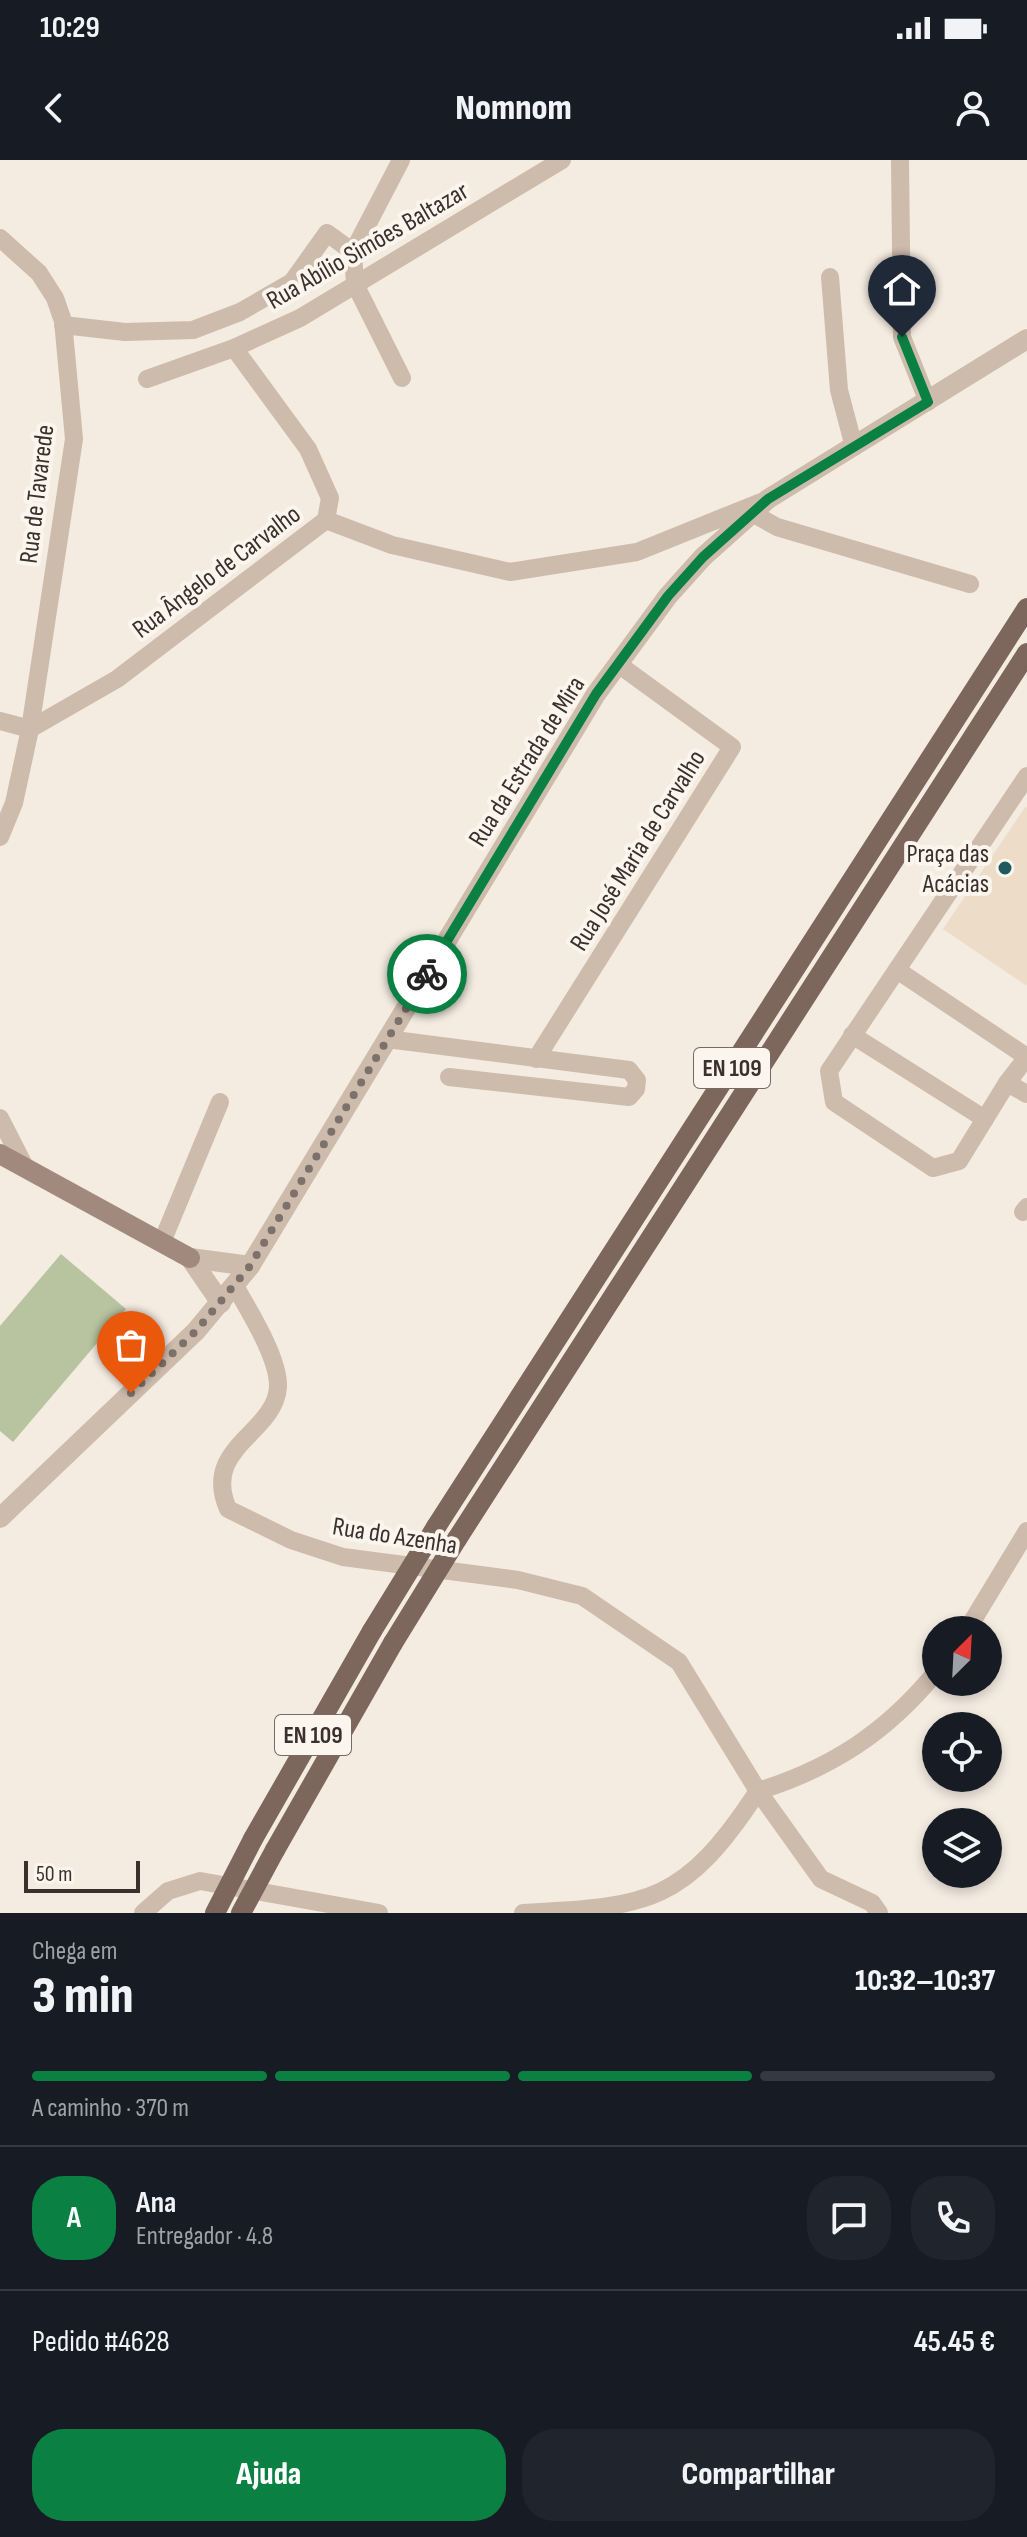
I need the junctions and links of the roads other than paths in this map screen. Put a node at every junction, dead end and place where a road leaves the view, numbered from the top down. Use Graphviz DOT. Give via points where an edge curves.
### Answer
graph roads {
  1 [pos="401,160"];
  2 [pos="562,160"];
  3 [pos="900,160"];
  4 [pos="0,238"];
  5 [pos="353,252"];
  6 [pos="830,277"];
  7 [pos="355,284"];
  8 [pos="63,325"];
  9 [pos="1027,339"];
  10 [pos="234,348"];
  11 [pos="402,378"];
  12 [pos="147,379"];
  13 [pos="928,402"];
  14 [pos="854,447"];
  15 [pos="768,499"];
  16 [pos="752,513"];
  17 [pos="326,520"];
  18 [pos="970,584"];
  19 [pos="1027,608"];
  20 [pos="1027,653"];
  21 [pos="1027,661"];
  22 [pos="618,664"];
  23 [pos="1008,684"];
  24 [pos="0,721"];
  25 [pos="30,729"];
  26 [pos="1027,776"];
  27 [pos="0,837"];
  28 [pos="897,970"];
  29 [pos="852,1035"];
  30 [pos="387,1039"];
  31 [pos="1027,1057"];
  32 [pos="536,1059"];
  33 [pos="449,1077"];
  34 [pos="1007,1083"];
  35 [pos="1027,1094"];
  36 [pos="220,1102"];
  37 [pos="0,1118"];
  38 [pos="985,1119"];
  39 [pos="0,1154"];
  40 [pos="24,1165"];
  41 [pos="162,1242"];
  42 [pos="190,1258"];
  43 [pos="250,1266"];
  44 [pos="235,1286"];
  45 [pos="221,1303"];
  46 [pos="0,1518"];
  47 [pos="1027,1531"];
  48 [pos="975,1616"];
  49 [pos="922,1689"];
  50 [pos="758,1791"];
  51 [pos="143,1913"];
  52 [pos="215,1913"];
  53 [pos="241,1913"];
  54 [pos="379,1913"];
  55 [pos="523,1913"];
  56 [pos="879,1913"];
  1 -- 5 [label="street"];
  2 -- 7 [label="street, Rua Abílio Simões Baltazar"];
  3 -- 13 [label="street" via="902,337"];
  4 -- 8 [label="street, Rua de Tavarede" via="39,273 55,298"];
  5 -- 7 [label="street"];
  5 -- 8 [label="street" via="327,233 292,282 240,312 193,330 125,332"];
  6 -- 14 [label="street" via="839,390"];
  7 -- 10 [label="street, Rua Abílio Simões Baltazar" via="300,318"];
  7 -- 11 [label="street"];
  8 -- 25 [label="street, Rua de Tavarede" via="74,439"];
  9 -- 13 [label="street, Rua da Estrada de Mira"];
  10 -- 12 [label="street, Rua Abílio Simões Baltazar"];
  10 -- 17 [label="street" via="308,449 330,498"];
  13 -- 14 [label="street, Rua da Estrada de Mira"];
  14 -- 15 [label="street, Rua da Estrada de Mira"];
  15 -- 16 [label="street, Rua da Estrada de Mira"];
  15 -- 17 [label="street, Rua Ângelo de Carvalho" via="637,552 510,572 392,545"];
  16 -- 18 [label="street" via="777,527"];
  16 -- 22 [label="street, Rua da Estrada de Mira" via="677,586"];
  17 -- 25 [label="street, Rua Ângelo de Carvalho" via="117,679"];
  19 -- 52 [label="main road, EN 109, bridge" via="436,1527"];
  20 -- 23 [label="main road, EN 109"];
  21 -- 23 [label="main road"];
  22 -- 30 [label="street, Rua da Estrada de Mira"];
  22 -- 32 [label="street, Rua José Maria de Carvalho" via="732,747"];
  23 -- 53 [label="main road, EN 109, bridge" via="457,1539"];
  24 -- 25 [label="street"];
  25 -- 27 [label="street, Rua de Tavarede" via="14,803"];
  26 -- 28 [label="street"];
  28 -- 29 [label="street"];
  28 -- 31 [label="street"];
  29 -- 38 [label="street"];
  29 -- 38 [label="street" via="829,1071 834,1102 933,1168 959,1161"];
  30 -- 32 [label="street"];
  30 -- 43 [label="street, Rua da Estrada de Mira"];
  31 -- 34 [label="street"];
  32 -- 33 [label="street" via="629,1070 637,1080 636,1089 629,1097"];
  34 -- 35 [label="street"];
  34 -- 38 [label="street"];
  36 -- 41 [label="street"];
  37 -- 40 [label="street"];
  39 -- 40 [label="main road"];
  40 -- 41 [label="main road"];
  41 -- 42 [label="main road"];
  42 -- 43 [label="street"];
  42 -- 45 [label="street"];
  43 -- 44 [label="street, Rua da Estrada de Mira"];
  44 -- 45 [label="street, Rua da Estrada de Mira"];
  44 -- 50 [label="street, Rua do Azenha" via="263,1335 278,1388 266,1414 227,1462 219,1489 228,1509 291,1540 343,1557 518,1580 582,1596 679,1662"];
  45 -- 46 [label="street, Rua da Estrada de Mira"];
  47 -- 48 [label="street"];
  49 -- 50 [label="street" via="862,1742 807,1776"];
  50 -- 55 [label="street" via="696,1872 653,1897 602,1909"];
  50 -- 56 [label="street" via="821,1879 872,1903"];
  51 -- 54 [label="street" via="168,1891 200,1881"];
}
